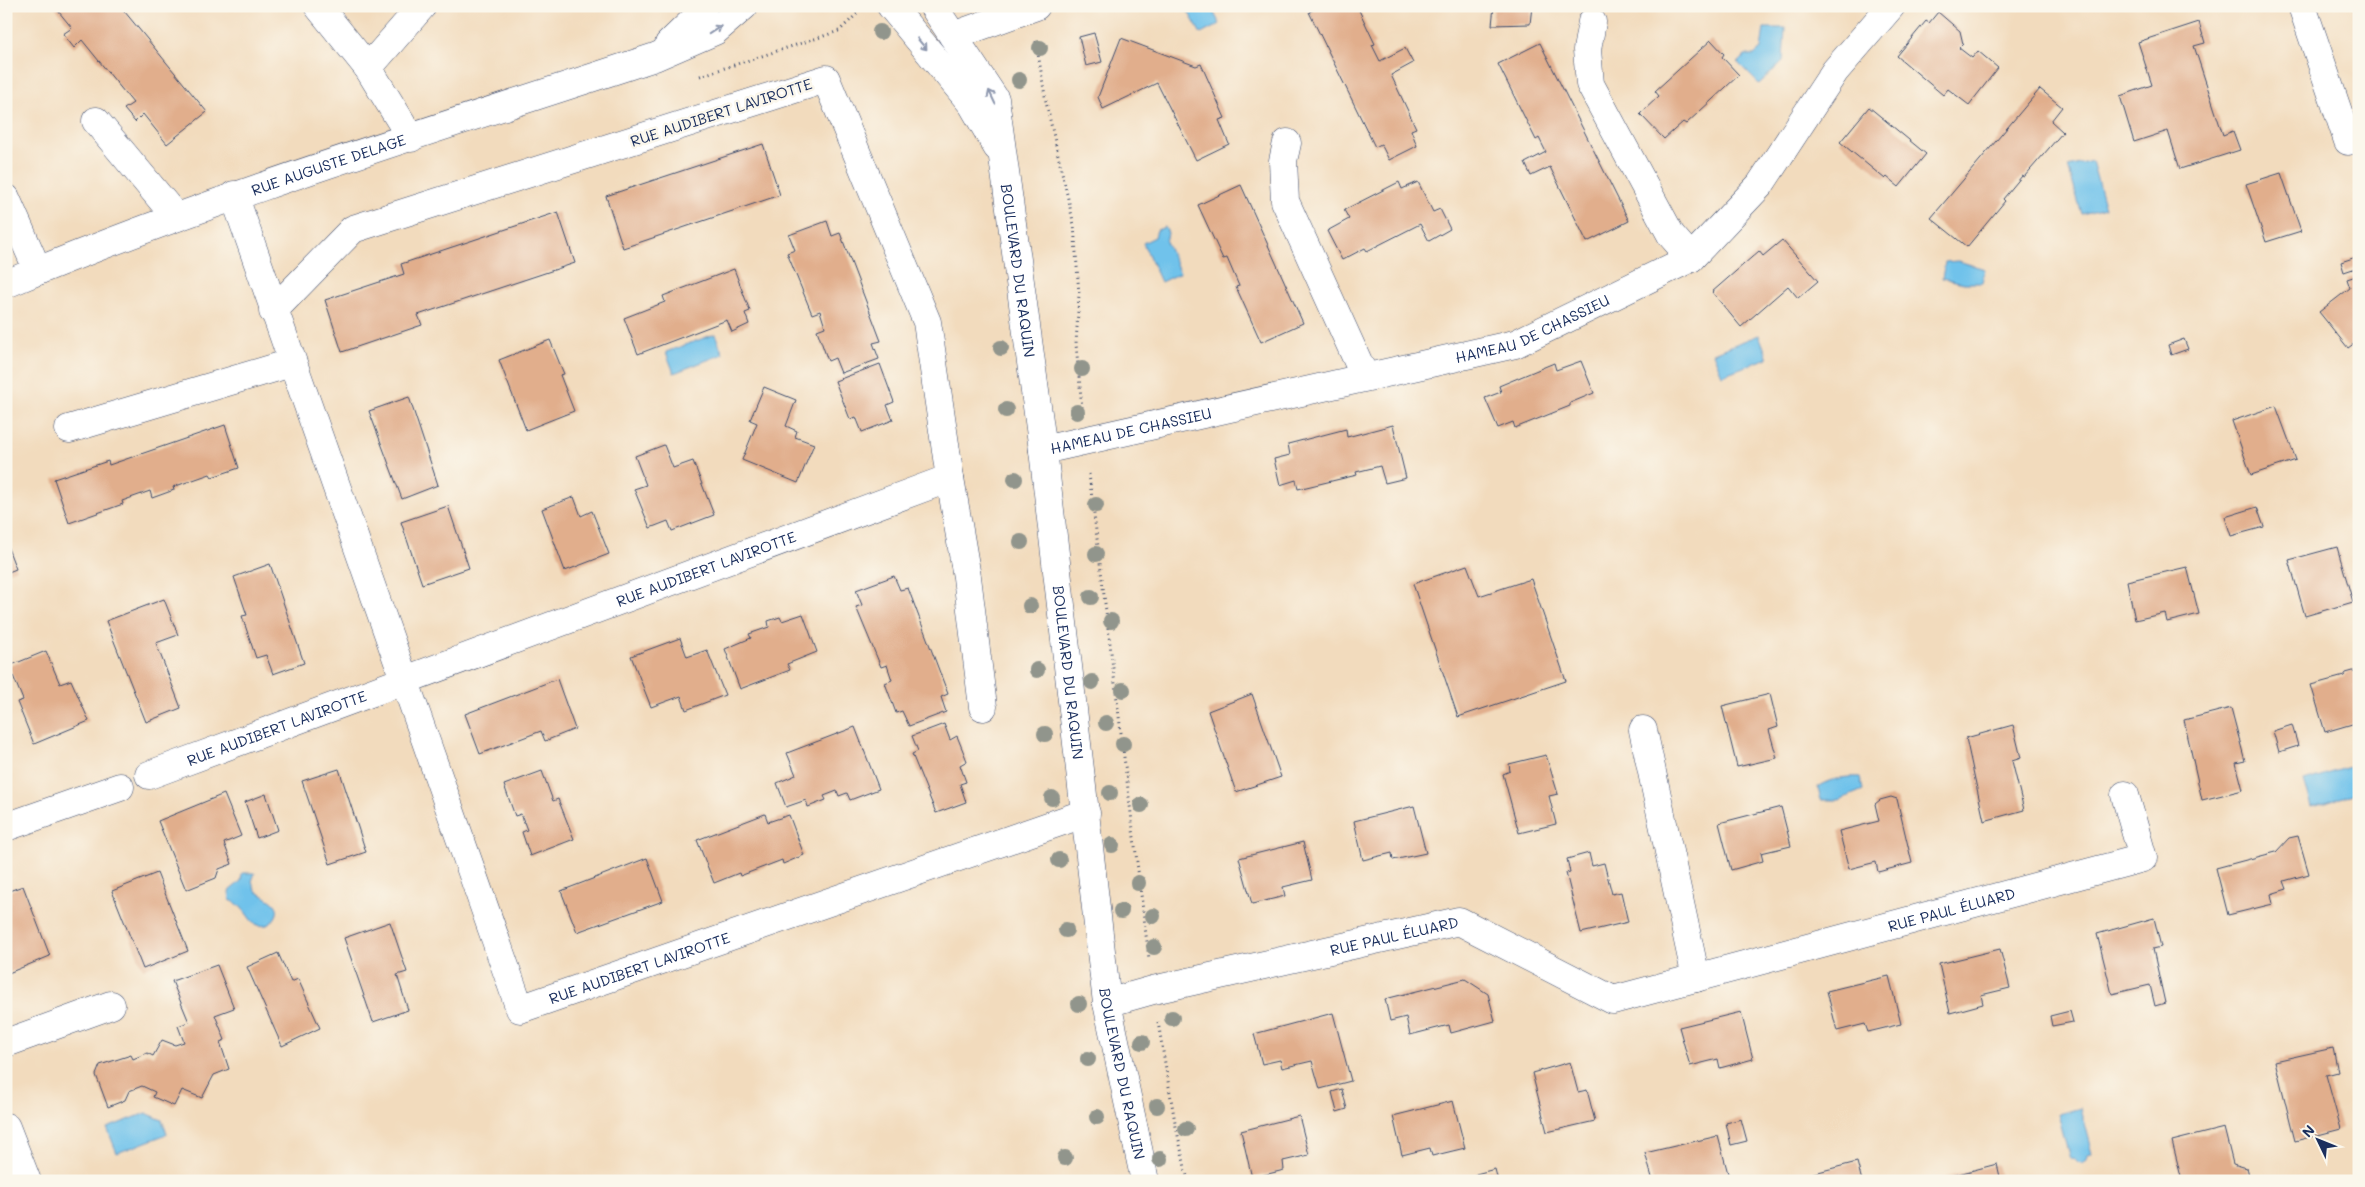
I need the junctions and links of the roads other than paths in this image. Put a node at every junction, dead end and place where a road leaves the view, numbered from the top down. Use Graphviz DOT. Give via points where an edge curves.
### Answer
graph roads {
  1 [pos="318,6"];
  2 [pos="422,6"];
  3 [pos="704,6"];
  4 [pos="744,6"];
  5 [pos="891,6"];
  6 [pos="933,6"];
  7 [pos="1891,6"];
  8 [pos="2302,6"];
  9 [pos="1033,7"];
  10 [pos="1592,22"];
  11 [pos="953,36"];
  12 [pos="655,57"];
  13 [pos="368,68"];
  14 [pos="96,121"];
  15 [pos="411,138"];
  16 [pos="2348,141"];
  17 [pos="1288,143"];
  18 [pos="1005,161"];
  19 [pos="234,195"];
  20 [pos="6,198"];
  21 [pos="176,217"];
  22 [pos="1691,258"];
  23 [pos="38,271"];
  24 [pos="6,284"];
  25 [pos="273,311"];
  26 [pos="291,363"];
  27 [pos="1365,377"];
  28 [pos="69,429"];
  29 [pos="1043,450"];
  30 [pos="950,478"];
  31 [pos="406,681"];
  32 [pos="983,707"];
  33 [pos="1643,730"];
  34 [pos="149,775"];
  35 [pos="120,787"];
  36 [pos="2125,795"];
  37 [pos="1086,813"];
  38 [pos="6,827"];
  39 [pos="1696,978"];
  40 [pos="1108,1003"];
  41 [pos="111,1005"];
  42 [pos="6,1043"];
  43 [pos="6,1127"];
  44 [pos="28,1181"];
  45 [pos="1145,1181"];
  1 -- 13 [label="street"];
  2 -- 13 [label="street"];
  3 -- 12 [label="street, RUE AUGUSTE DELAGE" via="697,17"];
  12 -- 4 [label="street, RUE AUGUSTE DELAGE, one-way" via="715,31"];
  5 -- 18 [label="street, BOULEVARD DU RAQUIN, one-way" via="972,104"];
  6 -- 11 [label="street, BOULEVARD DU RAQUIN"];
  7 -- 22 [label="street, HAMEAU DE CHASSIEU" via="1834,70 1760,185"];
  8 -- 16 [label="street"];
  9 -- 11 [label="street"];
  10 -- 22 [label="street" via="1587,50 1590,84 1671,235"];
  18 -- 11 [label="street, BOULEVARD DU RAQUIN, one-way" via="995,99"];
  12 -- 15 [label="street, RUE AUGUSTE DELAGE"];
  13 -- 15 [label="street"];
  14 -- 21 [label="street"];
  15 -- 19 [label="street, RUE AUGUSTE DELAGE"];
  17 -- 27 [label="street" via="1283,161 1285,201"];
  18 -- 29 [label="street, BOULEVARD DU RAQUIN"];
  19 -- 21 [label="street, RUE AUGUSTE DELAGE"];
  19 -- 25 [label="street, RUE AUDIBERT LAVIROTTE"];
  20 -- 23 [label="street"];
  21 -- 23 [label="street, RUE AUGUSTE DELAGE"];
  22 -- 27 [label="street, HAMEAU DE CHASSIEU" via="1515,344"];
  23 -- 24 [label="street, RUE AUGUSTE DELAGE"];
  25 -- 26 [label="street, RUE AUDIBERT LAVIROTTE"];
  25 -- 30 [label="street, RUE AUDIBERT LAVIROTTE" via="353,229 826,79 927,322"];
  26 -- 28 [label="street"];
  26 -- 31 [label="street, RUE AUDIBERT LAVIROTTE"];
  27 -- 29 [label="street, HAMEAU DE CHASSIEU"];
  29 -- 37 [label="street, BOULEVARD DU RAQUIN"];
  30 -- 31 [label="street, RUE AUDIBERT LAVIROTTE"];
  30 -- 32 [label="street, RUE AUDIBERT LAVIROTTE" via="967,577"];
  31 -- 34 [label="street, RUE AUDIBERT LAVIROTTE"];
  31 -- 37 [label="street, RUE AUDIBERT LAVIROTTE" via="520,1009"];
  33 -- 39 [label="street"];
  35 -- 38 [label="street"];
  36 -- 39 [label="street, RUE PAUL ÉLUARD" via="2143,858"];
  37 -- 40 [label="street, BOULEVARD DU RAQUIN"];
  39 -- 40 [label="street, RUE PAUL ÉLUARD" via="1613,1000 1459,921 1152,990"];
  40 -- 45 [label="street, BOULEVARD DU RAQUIN"];
  41 -- 42 [label="street"];
  43 -- 44 [label="street"];
}
